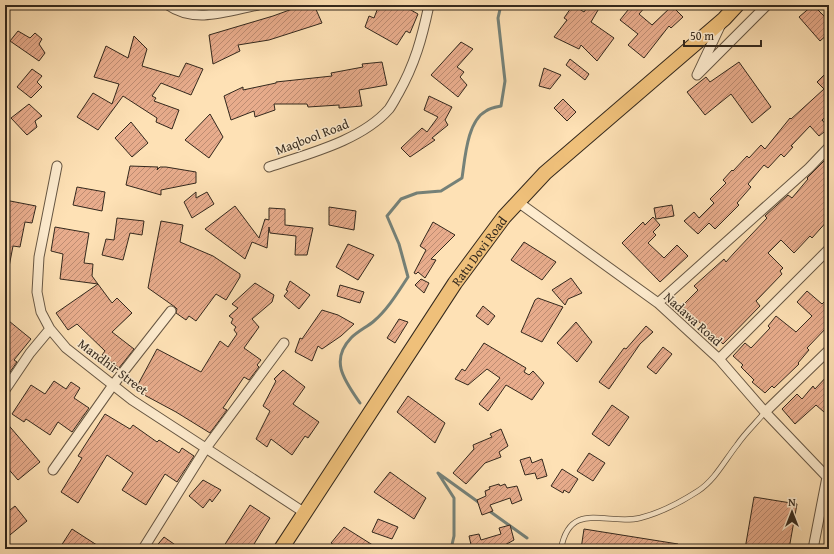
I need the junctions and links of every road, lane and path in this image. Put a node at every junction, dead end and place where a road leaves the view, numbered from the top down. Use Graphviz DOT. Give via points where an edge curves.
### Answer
graph roads {
  1 [pos="168,5"];
  2 [pos="258,5"];
  3 [pos="429,5"];
  4 [pos="737,5"];
  5 [pos="767,5"];
  6 [pos="724,19"];
  7 [pos="829,147"];
  8 [pos="57,166"];
  9 [pos="269,167"];
  10 [pos="518,202"];
  11 [pos="829,249"];
  12 [pos="658,303"];
  13 [pos="171,312"];
  14 [pos="50,329"];
  15 [pos="284,343"];
  16 [pos="829,350"];
  17 [pos="719,359"];
  18 [pos="113,385"];
  19 [pos="5,390"];
  20 [pos="765,412"];
  21 [pos="206,448"];
  22 [pos="53,470"];
  23 [pos="828,478"];
  24 [pos="305,513"];
  25 [pos="142,549"];
  26 [pos="281,549"];
  27 [pos="561,549"];
  28 [pos="813,549"];
  1 -- 2 [label="street" via="185,14 198,16"];
  3 -- 9 [label="street, Maqbool Road" via="422,41 406,80 389,109 360,132 332,146"];
  4 -- 6 [label="main road, Ratu Dovi Road"];
  5 -- 6 [label="street" via="698,75"];
  6 -- 10 [label="main road, Ratu Dovi Road" via="545,174"];
  7 -- 12 [label="street" via="809,168"];
  8 -- 14 [label="street, Mandhir Street" via="39,257 37,292 40,312"];
  10 -- 12 [label="street, Nadawa Road"];
  10 -- 24 [label="main road, Ratu Dovi Road" via="490,233 455,283"];
  11 -- 17 [label="street"];
  12 -- 17 [label="street, Nadawa Road"];
  13 -- 18 [label="street"];
  14 -- 18 [label="street, Mandhir Street" via="66,348"];
  14 -- 19 [label="street"];
  15 -- 21 [label="street"];
  16 -- 20 [label="street"];
  17 -- 20 [label="street, Nadawa Road"];
  18 -- 21 [label="street, Mandhir Street"];
  18 -- 22 [label="street"];
  20 -- 23 [label="street, Nadawa Road"];
  20 -- 27 [label="lane" via="721,468 699,491 664,509 639,518 585,518 574,523 566,531"];
  21 -- 24 [label="street, Mandhir Street"];
  21 -- 25 [label="street"];
  23 -- 28 [label="street"];
  24 -- 26 [label="main road, Ratu Dovi Road"];
}
